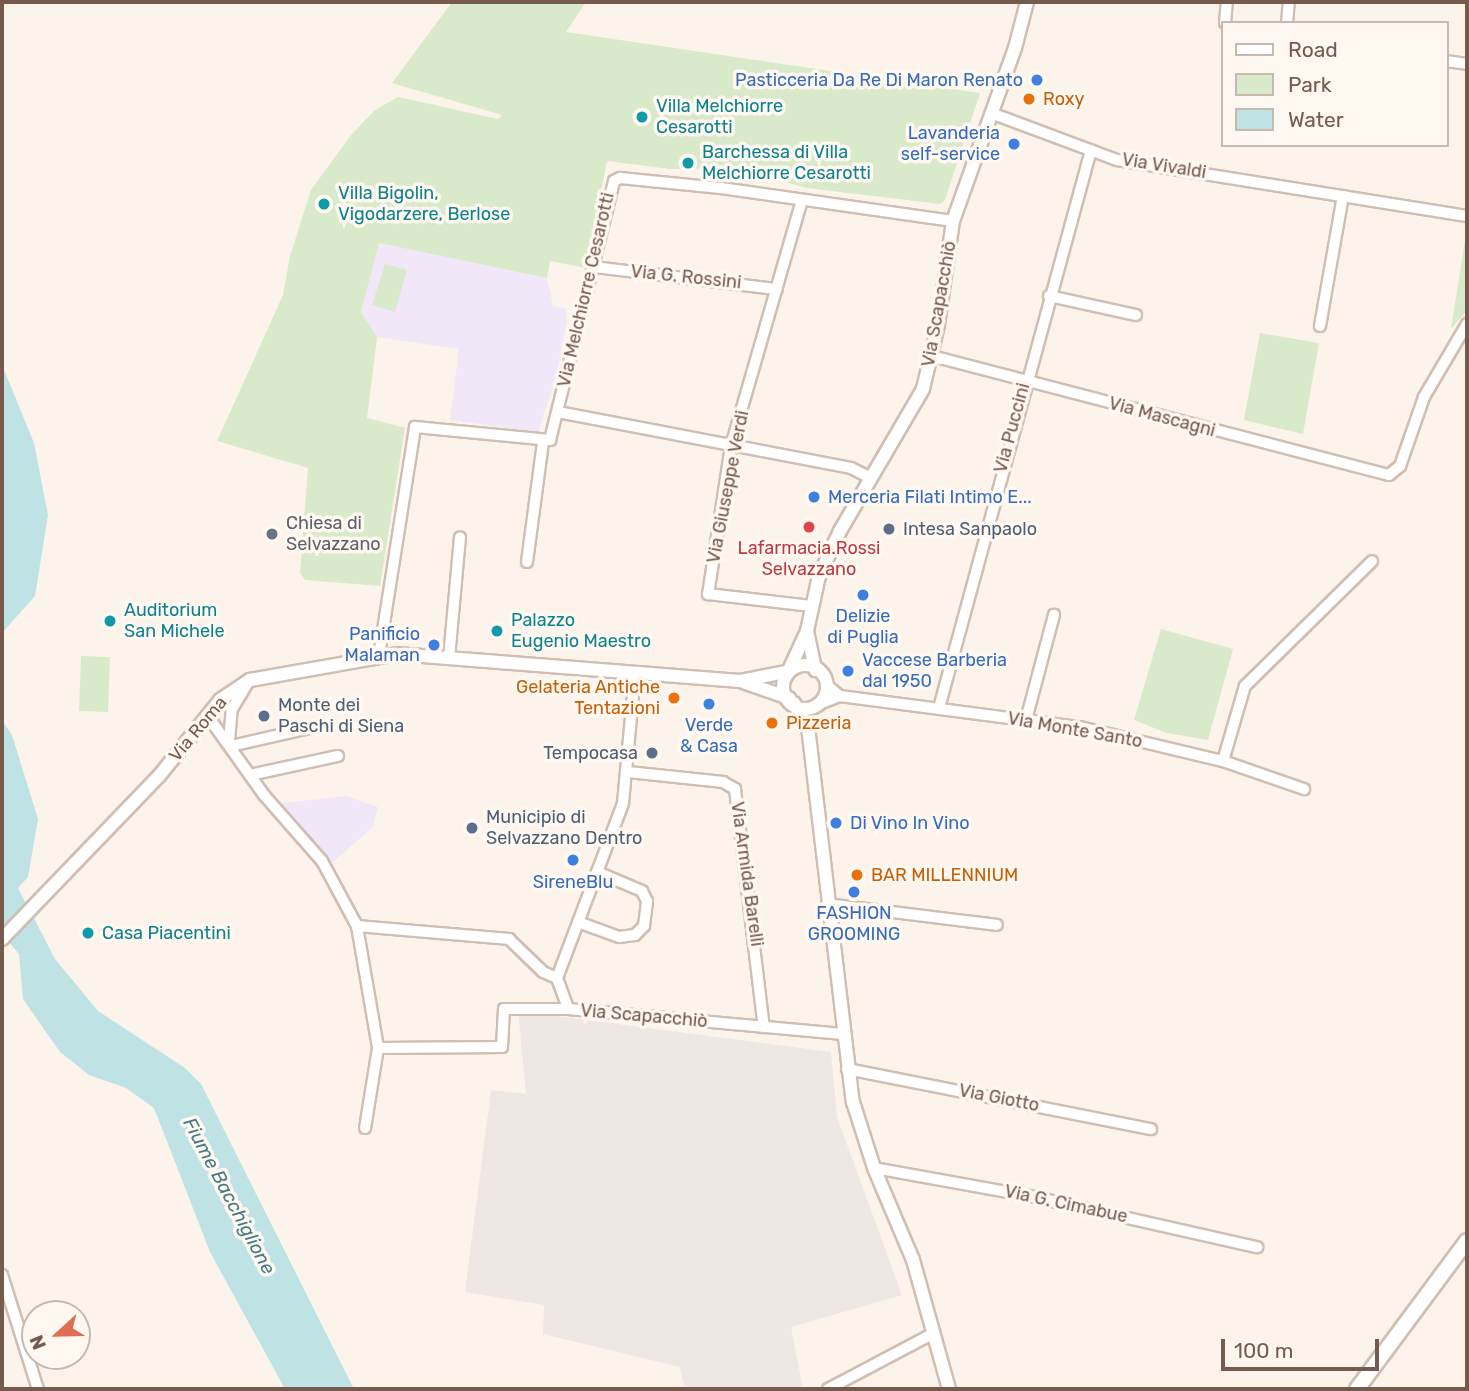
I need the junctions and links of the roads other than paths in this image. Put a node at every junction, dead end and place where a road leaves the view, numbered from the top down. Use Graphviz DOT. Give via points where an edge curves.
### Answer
graph roads {
  1 [pos="1027,2"];
  2 [pos="1227,2"];
  3 [pos="1289,2"];
  4 [pos="1225,21"];
  5 [pos="1287,21"];
  6 [pos="1448,61"];
  7 [pos="1467,64"];
  8 [pos="991,113"];
  9 [pos="1091,150"];
  10 [pos="1343,196"];
  11 [pos="802,200"];
  12 [pos="1467,216"];
  13 [pos="953,221"];
  14 [pos="594,267"];
  15 [pos="777,289"];
  16 [pos="1049,296"];
  17 [pos="1136,316"];
  18 [pos="1467,324"];
  19 [pos="1320,326"];
  20 [pos="932,356"];
  21 [pos="1025,380"];
  22 [pos="558,412"];
  23 [pos="543,442"];
  24 [pos="731,446"];
  25 [pos="869,477"];
  26 [pos="460,538"];
  27 [pos="1372,561"];
  28 [pos="527,562"];
  29 [pos="811,606"];
  30 [pos="1054,614"];
  31 [pos="807,631"];
  32 [pos="379,655"];
  33 [pos="449,658"];
  34 [pos="788,670"];
  35 [pos="816,670"];
  36 [pos="635,674"];
  37 [pos="250,680"];
  38 [pos="740,681"];
  39 [pos="828,686"];
  40 [pos="840,696"];
  41 [pos="220,700"];
  42 [pos="792,701"];
  43 [pos="822,704"];
  44 [pos="939,708"];
  45 [pos="207,715"];
  46 [pos="1026,720"];
  47 [pos="229,723"];
  48 [pos="318,726"];
  49 [pos="807,726"];
  50 [pos="230,744"];
  51 [pos="338,756"];
  52 [pos="1223,761"];
  53 [pos="628,772"];
  54 [pos="250,775"];
  55 [pos="1304,789"];
  56 [pos="597,872"];
  57 [pos="827,904"];
  58 [pos="578,922"];
  59 [pos="996,925"];
  60 [pos="357,926"];
  61 [pos="2,939"];
  62 [pos="557,978"];
  63 [pos="568,1009"];
  64 [pos="764,1027"];
  65 [pos="843,1034"];
  66 [pos="378,1048"];
  67 [pos="847,1069"];
  68 [pos="365,1128"];
  69 [pos="1152,1129"];
  70 [pos="874,1168"];
  71 [pos="1467,1241"];
  72 [pos="1257,1247"];
  73 [pos="2,1275"];
  74 [pos="934,1333"];
  75 [pos="38,1389"];
  76 [pos="828,1389"];
  77 [pos="949,1389"];
  78 [pos="1357,1389"];
  1 -- 8 [label="street, Via Scapacchiò"];
  2 -- 4 [label="street"];
  3 -- 5 [label="street"];
  6 -- 7 [label="street"];
  8 -- 9 [label="street, Via Vivaldi"];
  8 -- 13 [label="street, Via Scapacchiò"];
  9 -- 10 [label="street, Via Vivaldi" via="1117,160"];
  9 -- 16 [label="street, Via Puccini"];
  10 -- 12 [label="street, Via Vivaldi"];
  10 -- 19 [label="street"];
  11 -- 13 [label="street, Via Melchiorre Cesarotti"];
  11 -- 14 [label="street, Via Melchiorre Cesarotti" via="620,178 609,188"];
  11 -- 15 [label="street, Via Giuseppe Verdi"];
  13 -- 20 [label="street, Via Scapacchiò"];
  14 -- 15 [label="street, Via G. Rossini"];
  14 -- 22 [label="street, Via Melchiorre Cesarotti"];
  15 -- 24 [label="street, Via Giuseppe Verdi"];
  16 -- 17 [label="street"];
  16 -- 21 [label="street, Via Puccini"];
  18 -- 21 [label="street, Via Mascagni" via="1423,397 1400,466 1392,474 1380,475"];
  20 -- 21 [label="street, Via Mascagni"];
  20 -- 25 [label="street, Via Scapacchiò" via="914,407"];
  21 -- 44 [label="street, Via Puccini"];
  22 -- 23 [label="street, Via Melchiorre Cesarotti" via="550,440"];
  22 -- 24 [label="street"];
  23 -- 28 [label="street, Via Melchiorre Cesarotti"];
  23 -- 32 [label="street" via="415,427"];
  24 -- 25 [label="street" via="851,468"];
  24 -- 29 [label="street, Via Giuseppe Verdi" via="708,594"];
  25 -- 29 [label="street, Via Scapacchiò" via="839,531"];
  26 -- 33 [label="street"];
  27 -- 52 [label="street" via="1245,686"];
  29 -- 31 [label="street, Via Scapacchiò"];
  30 -- 46 [label="street"];
  31 -- 34 [label="street, Via Scapacchiò"];
  31 -- 35 [label="street, Via Scapacchiò"];
  32 -- 33 [label="street, Via Roma"];
  32 -- 37 [label="street, Via Roma"];
  33 -- 36 [label="street, Via Roma"];
  34 -- 35 [label="street" via="800,664"];
  34 -- 38 [label="street, Via Roma"];
  34 -- 42 [label="street" via="783,688"];
  35 -- 39 [label="street"];
  36 -- 38 [label="street, Via Roma"];
  36 -- 53 [label="street"];
  37 -- 41 [label="street, Via Roma"];
  37 -- 47 [label="street"];
  38 -- 42 [label="street, Via Roma"];
  39 -- 40 [label="street"];
  39 -- 43 [label="street"];
  40 -- 43 [label="street, Via Monte Santo"];
  40 -- 44 [label="street, Via Monte Santo"];
  41 -- 45 [label="street, Via Roma"];
  41 -- 47 [label="street"];
  42 -- 43 [label="street" via="805,709"];
  42 -- 49 [label="street"];
  43 -- 49 [label="street"];
  44 -- 46 [label="street, Via Monte Santo"];
  45 -- 50 [label="street"];
  45 -- 61 [label="street, Via Roma" via="159,776"];
  46 -- 52 [label="street, Via Monte Santo" via="1080,727"];
  47 -- 50 [label="street"];
  48 -- 50 [label="street"];
  49 -- 57 [label="street"];
  50 -- 54 [label="street"];
  51 -- 54 [label="street"];
  52 -- 55 [label="street, Via Monte Santo"];
  53 -- 56 [label="street" via="623,803"];
  53 -- 64 [label="street, Via Armida Barelli" via="723,782 735,789"];
  54 -- 60 [label="street" via="322,861"];
  56 -- 58 [label="street"];
  56 -- 58 [label="street" via="633,883 642,891 647,901 644,926 635,935 619,937"];
  57 -- 59 [label="street"];
  57 -- 65 [label="street"];
  58 -- 62 [label="street"];
  60 -- 62 [label="street" via="509,939 543,972"];
  60 -- 66 [label="street"];
  62 -- 63 [label="street, Via Scapacchiò"];
  63 -- 64 [label="street, Via Scapacchiò"];
  63 -- 66 [label="street" via="504,1009 502,1047"];
  64 -- 65 [label="street, Via Scapacchiò"];
  65 -- 67 [label="street"];
  66 -- 68 [label="street"];
  67 -- 69 [label="street, Via Giotto"];
  67 -- 70 [label="street"];
  70 -- 72 [label="street, Via G. Cimabue" via="1030,1196"];
  70 -- 74 [label="street" via="913,1260"];
  71 -- 78 [label="main road"];
  73 -- 75 [label="street"];
  74 -- 76 [label="street"];
  74 -- 77 [label="street"];
}
